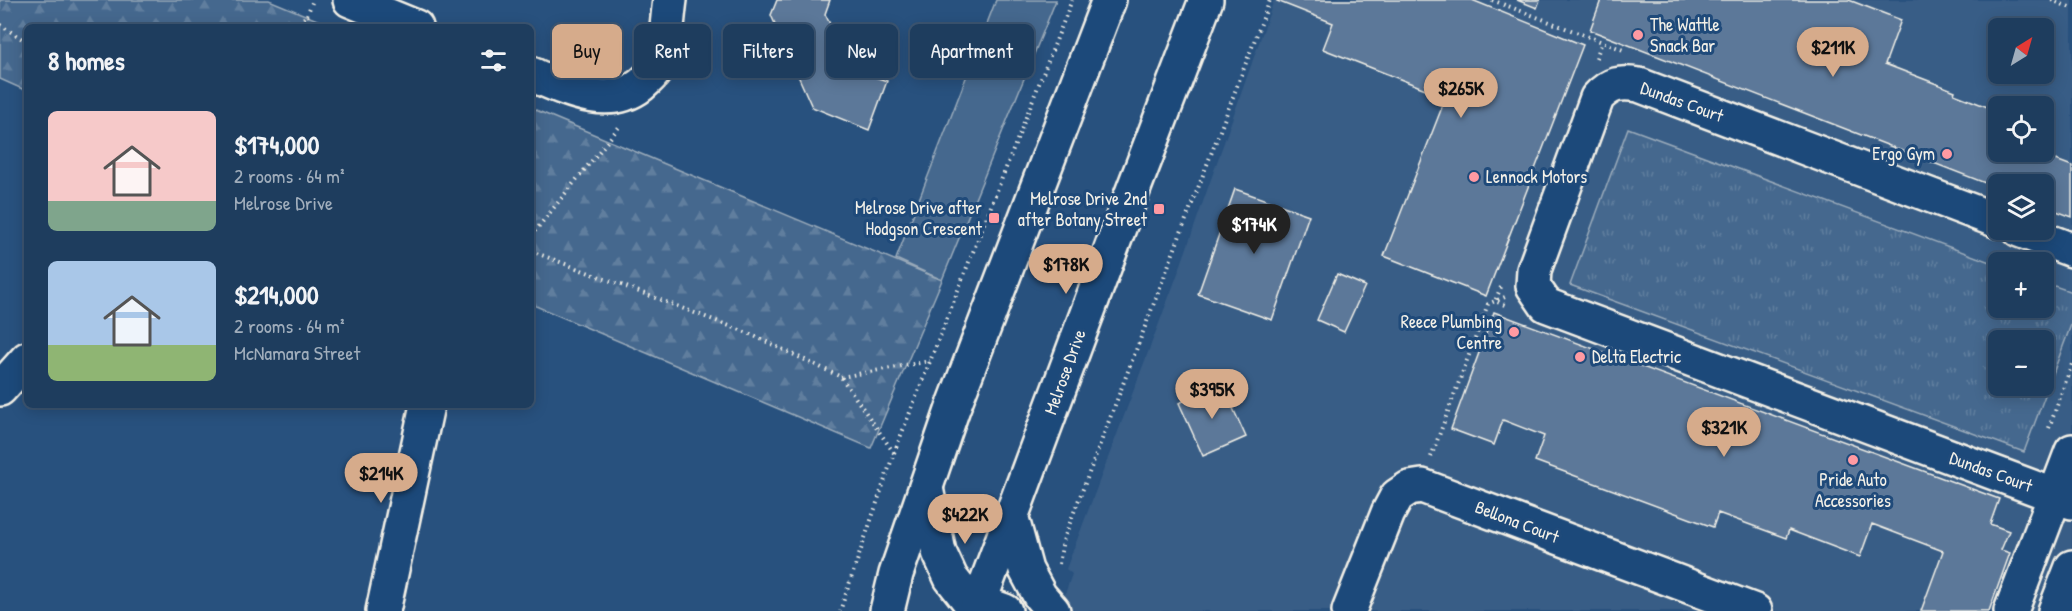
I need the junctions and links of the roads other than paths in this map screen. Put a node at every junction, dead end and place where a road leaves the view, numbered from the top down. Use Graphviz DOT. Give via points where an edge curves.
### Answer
graph roads {
  1 [pos="350,0"];
  2 [pos="670,0"];
  3 [pos="1109,0"];
  4 [pos="1206,0"];
  5 [pos="409,24"];
  6 [pos="534,75"];
  7 [pos="1988,217"];
  8 [pos="2046,240"];
  9 [pos="2072,250"];
  10 [pos="24,362"];
  11 [pos="0,390"];
  12 [pos="426,408"];
  13 [pos="2072,451"];
  14 [pos="926,488"];
  15 [pos="2064,498"];
  16 [pos="1011,515"];
  17 [pos="2072,567"];
  18 [pos="1052,610"];
  19 [pos="383,611"];
  20 [pos="887,611"];
  21 [pos="981,611"];
  22 [pos="1349,611"];
  23 [pos="1755,611"];
  24 [pos="2011,611"];
  25 [pos="2055,611"];
  1 -- 5 [label="main road"];
  2 -- 6 [label="main road" via="660,62 633,92 605,97 586,95"];
  3 -- 14 [label="main road"];
  4 -- 16 [label="main road, Melrose Drive"];
  7 -- 15 [label="main road, Dundas Court" via="1639,84 1626,83 1606,87 1597,98 1534,270 1533,285 1546,305"];
  8 -- 9 [label="main road"];
  10 -- 11 [label="main road"];
  12 -- 19 [label="main road"];
  13 -- 15 [label="main road"];
  14 -- 20 [label="main road"];
  14 -- 21 [label="main road" via="939,552 951,578"];
  15 -- 24 [label="main road"];
  16 -- 18 [label="main road" via="1026,570"];
  16 -- 21 [label="main road, Melrose Drive"];
  17 -- 25 [label="main road"];
  22 -- 23 [label="main road, Bellona Court" via="1397,496 1422,486"];
}
